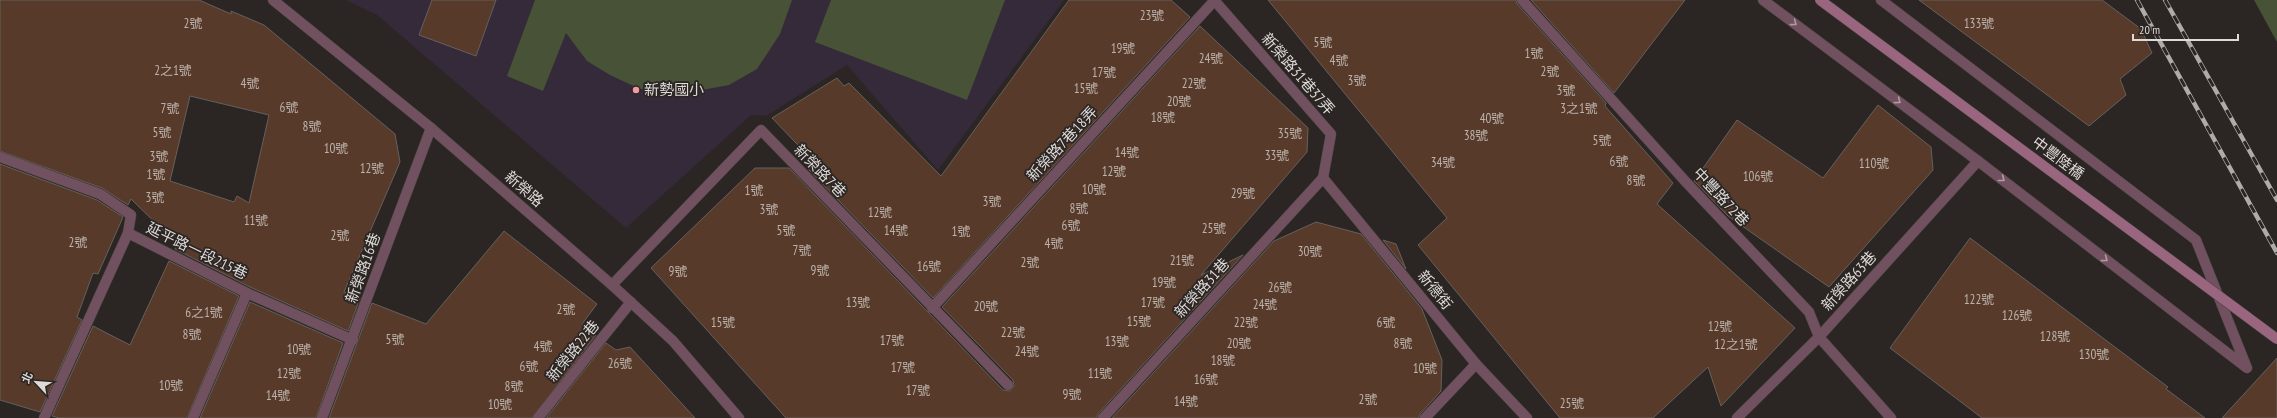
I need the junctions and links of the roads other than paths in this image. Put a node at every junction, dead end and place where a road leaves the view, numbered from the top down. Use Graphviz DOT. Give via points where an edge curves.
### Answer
graph roads {
  1 [pos="273,0"];
  2 [pos="1522,0"];
  3 [pos="1763,0"];
  4 [pos="1820,0"];
  5 [pos="1881,0"];
  6 [pos="1214,1"];
  7 [pos="431,128"];
  8 [pos="0,156"];
  9 [pos="1978,161"];
  10 [pos="1323,178"];
  11 [pos="128,233"];
  12 [pos="612,285"];
  13 [pos="247,292"];
  14 [pos="631,302"];
  15 [pos="932,308"];
  16 [pos="1819,337"];
  17 [pos="2277,339"];
  18 [pos="353,340"];
  19 [pos="1476,364"];
  20 [pos="1008,385"];
  21 [pos="44,418"];
  22 [pos="193,418"];
  23 [pos="322,418"];
  24 [pos="538,418"];
  25 [pos="739,418"];
  26 [pos="1103,418"];
  27 [pos="1425,418"];
  28 [pos="1527,418"];
  29 [pos="1737,418"];
  30 [pos="1891,418"];
  1 -- 7 [label="street, 新榮路"];
  2 -- 16 [label="street, 中豐路72巷" via="1808,312"];
  3 -- 9 [label="street, one-way"];
  4 -- 17 [label="main road, 中豐陸橋, bridge"];
  9 -- 5 [label="street, one-way" via="2247,368 2196,240"];
  6 -- 10 [label="street, 新榮路31巷37弄" via="1331,134"];
  6 -- 15 [label="street, 新榮路7巷18弄"];
  7 -- 12 [label="street, 新榮路"];
  7 -- 18 [label="street, 新榮路16巷"];
  8 -- 11 [label="street, 延平路一段215巷" via="100,194 131,215"];
  9 -- 16 [label="street, 新榮路63巷"];
  10 -- 19 [label="street, 新德街"];
  10 -- 26 [label="street, 新榮路31巷"];
  11 -- 13 [label="street, 延平路一段215巷"];
  11 -- 21 [label="street"];
  12 -- 14 [label="street, 新榮路"];
  12 -- 15 [label="street, 新榮路7巷" via="761,130"];
  13 -- 18 [label="street, 延平路一段215巷"];
  13 -- 22 [label="street, 延平路一段215巷"];
  14 -- 24 [label="street, 新榮路22巷"];
  14 -- 25 [label="street, 新榮路" via="673,341"];
  15 -- 20 [label="street, 新榮路7巷"];
  16 -- 29 [label="street, 新榮路63巷"];
  16 -- 30 [label="street, 中豐路72巷"];
  18 -- 23 [label="street, 新榮路16巷"];
  19 -- 27 [label="street"];
  19 -- 28 [label="street, 新德街"];
}
